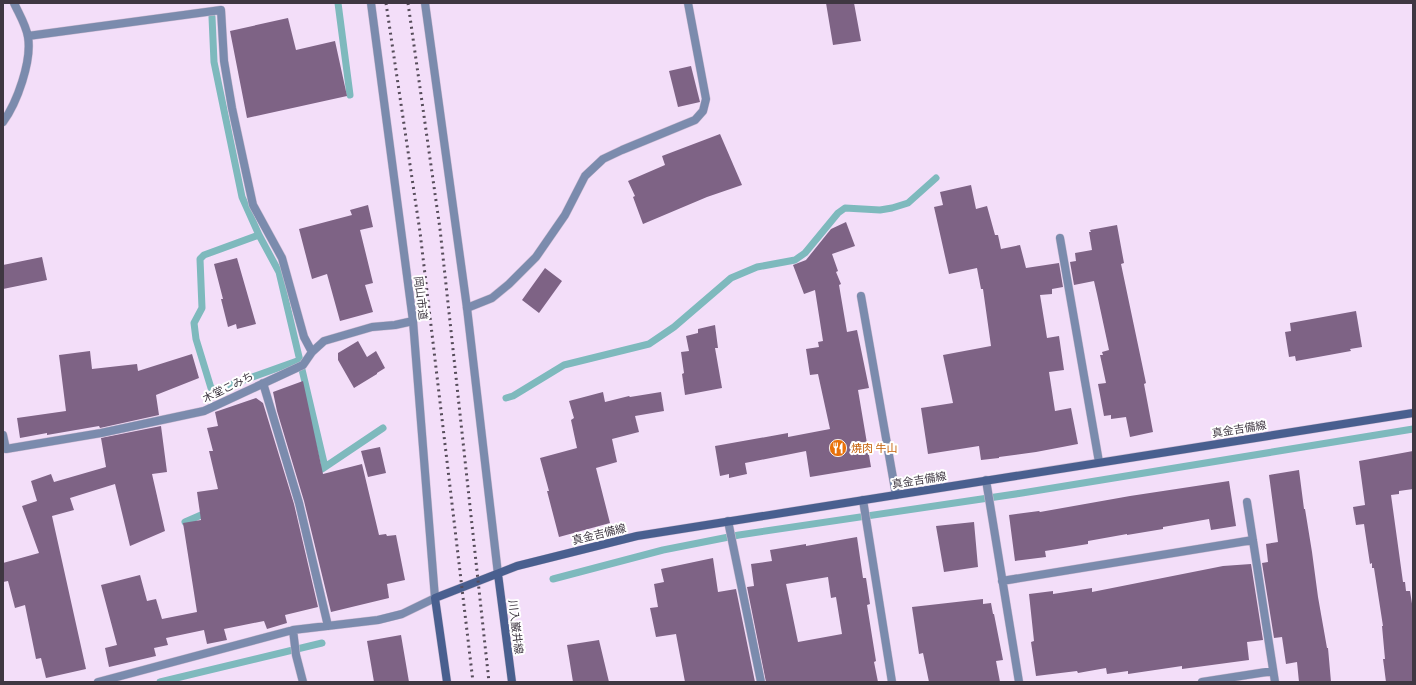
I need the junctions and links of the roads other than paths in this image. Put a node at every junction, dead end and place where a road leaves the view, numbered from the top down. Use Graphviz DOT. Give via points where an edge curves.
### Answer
graph roads {
  1 [pos="14,3"];
  2 [pos="371,3"];
  3 [pos="425,3"];
  4 [pos="688,3"];
  5 [pos="28,36"];
  6 [pos="3,122"];
  7 [pos="1060,238"];
  8 [pos="861,296"];
  9 [pos="467,308"];
  10 [pos="413,321"];
  11 [pos="312,352"];
  12 [pos="263,383"];
  13 [pos="1413,413"];
  14 [pos="3,435"];
  15 [pos="5,450"];
  16 [pos="1099,462"];
  17 [pos="986,480"];
  18 [pos="896,495"];
  19 [pos="863,500"];
  20 [pos="1247,502"];
  21 [pos="728,521"];
  22 [pos="1253,540"];
  23 [pos="498,574"];
  24 [pos="1002,581"];
  25 [pos="435,598"];
  26 [pos="328,626"];
  27 [pos="294,634"];
  28 [pos="1273,671"];
  29 [pos="98,682"];
  30 [pos="303,682"];
  31 [pos="447,682"];
  32 [pos="512,682"];
  33 [pos="761,682"];
  34 [pos="892,682"];
  35 [pos="1019,682"];
  36 [pos="1202,682"];
  37 [pos="1275,682"];
  1 -- 5 [label="street"];
  2 -- 10 [label="street, 岡山市道"];
  3 -- 9 [label="street"];
  4 -- 9 [label="street" via="706,99 703,111 695,120 603,159 586,176 565,215 536,257 492,298"];
  5 -- 6 [label="street" via="27,65 11,111"];
  5 -- 11 [label="street" via="221,10 224,61 253,204 282,258 304,337"];
  7 -- 16 [label="street"];
  8 -- 18 [label="street"];
  9 -- 23 [label="street"];
  10 -- 11 [label="street, 木堂こみち" via="395,326 372,327 324,341"];
  10 -- 25 [label="street, 岡山市道"];
  11 -- 12 [label="street, 木堂こみち" via="301,366"];
  12 -- 15 [label="street, 木堂こみち" via="204,411"];
  12 -- 26 [label="street" via="295,491"];
  13 -- 16 [label="main road, 真金吉備線"];
  14 -- 15 [label="street, 木堂こみち"];
  16 -- 17 [label="main road, 真金吉備線"];
  17 -- 18 [label="main road, 真金吉備線"];
  17 -- 24 [label="street"];
  18 -- 19 [label="main road, 真金吉備線"];
  19 -- 21 [label="main road, 真金吉備線"];
  19 -- 34 [label="street"];
  20 -- 22 [label="street"];
  21 -- 23 [label="main road, 真金吉備線" via="636,536 517,566"];
  21 -- 33 [label="street"];
  22 -- 24 [label="street"];
  22 -- 28 [label="street"];
  23 -- 25 [label="main road, 真金吉備線"];
  23 -- 32 [label="main road, 川入巌井線"];
  24 -- 35 [label="street"];
  25 -- 26 [label="street" via="402,614 378,620"];
  25 -- 31 [label="main road"];
  26 -- 27 [label="street"];
  27 -- 29 [label="street"];
  27 -- 30 [label="street"];
  28 -- 36 [label="street"];
  28 -- 37 [label="street"];
}
